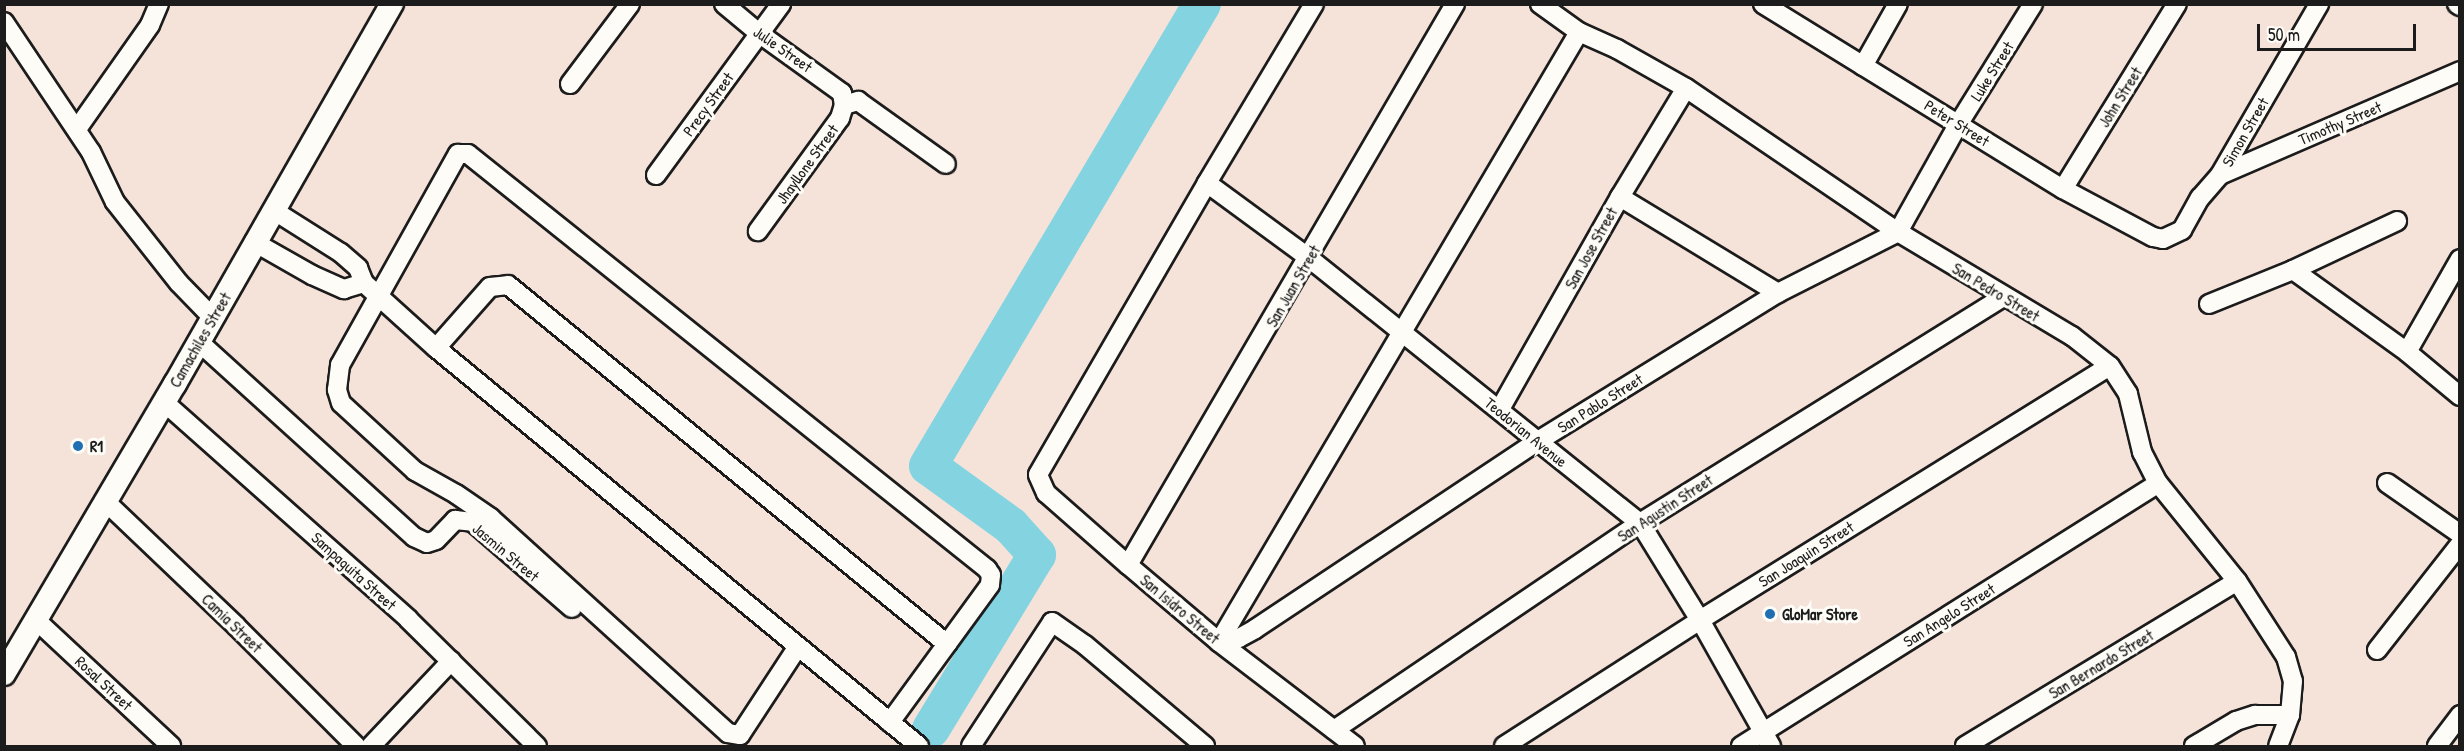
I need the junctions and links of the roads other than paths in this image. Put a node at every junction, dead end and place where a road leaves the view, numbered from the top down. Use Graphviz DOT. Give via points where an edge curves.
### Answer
graph roads {
  1 [pos="159,4"];
  2 [pos="392,4"];
  3 [pos="630,4"];
  4 [pos="724,4"];
  5 [pos="781,4"];
  6 [pos="1314,4"];
  7 [pos="1455,4"];
  8 [pos="1540,4"];
  9 [pos="1763,4"];
  10 [pos="1898,4"];
  11 [pos="2033,4"];
  12 [pos="2177,4"];
  13 [pos="2319,4"];
  14 [pos="4,22"];
  15 [pos="1579,32"];
  16 [pos="760,34"];
  17 [pos="1863,66"];
  18 [pos="2460,71"];
  19 [pos="570,84"];
  20 [pos="1686,88"];
  21 [pos="843,99"];
  22 [pos="1959,123"];
  23 [pos="77,129"];
  24 [pos="946,164"];
  25 [pos="656,175"];
  26 [pos="2220,175"];
  27 [pos="1207,183"];
  28 [pos="2063,189"];
  29 [pos="1620,197"];
  30 [pos="273,210"];
  31 [pos="2397,221"];
  32 [pos="758,231"];
  33 [pos="1898,232"];
  34 [pos="2153,237"];
  35 [pos="254,242"];
  36 [pos="1309,258"];
  37 [pos="2460,259"];
  38 [pos="2293,270"];
  39 [pos="364,283"];
  40 [pos="1778,293"];
  41 [pos="378,296"];
  42 [pos="2003,297"];
  43 [pos="2209,304"];
  44 [pos="213,318"];
  45 [pos="1402,335"];
  46 [pos="200,342"];
  47 [pos="436,348"];
  48 [pos="2407,352"];
  49 [pos="2110,366"];
  50 [pos="2460,396"];
  51 [pos="164,402"];
  52 [pos="1500,409"];
  53 [pos="1538,441"];
  54 [pos="2158,483"];
  55 [pos="2387,483"];
  56 [pos="106,502"];
  57 [pos="1640,523"];
  58 [pos="2460,534"];
  59 [pos="2460,544"];
  60 [pos="1128,565"];
  61 [pos="2237,581"];
  62 [pos="36,620"];
  63 [pos="1700,620"];
  64 [pos="1219,642"];
  65 [pos="947,644"];
  66 [pos="797,648"];
  67 [pos="2377,650"];
  68 [pos="451,661"];
  69 [pos="4,674"];
  70 [pos="2290,715"];
  71 [pos="2460,715"];
  72 [pos="890,722"];
  73 [pos="1334,730"];
  74 [pos="1767,740"];
  75 [pos="171,747"];
  76 [pos="356,747"];
  77 [pos="371,747"];
  78 [pos="537,747"];
  79 [pos="729,747"];
  80 [pos="919,747"];
  81 [pos="971,747"];
  82 [pos="1205,747"];
  83 [pos="1355,747"];
  84 [pos="1504,747"];
  85 [pos="1741,747"];
  86 [pos="1965,747"];
  87 [pos="2194,747"];
  88 [pos="2278,747"];
  89 [pos="2437,747"];
  1 -- 23 [label="street" via="150,25"];
  2 -- 30 [label="street, Camachiles Street"];
  3 -- 19 [label="street"];
  4 -- 16 [label="street, Julie Street"];
  5 -- 16 [label="street, Precy Street"];
  6 -- 27 [label="street, San Isidro Street"];
  7 -- 36 [label="street, San Juan Street"];
  8 -- 15 [label="street, San Pedro Street"];
  9 -- 17 [label="street, Peter Street"];
  10 -- 17 [label="street"];
  11 -- 22 [label="street, Luke Street"];
  12 -- 28 [label="street, John Street"];
  13 -- 26 [label="street, Simon Street"];
  14 -- 23 [label="street"];
  15 -- 20 [label="street, San Pedro Street"];
  15 -- 45 [label="street"];
  16 -- 21 [label="street, Julie Street"];
  16 -- 25 [label="street, Precy Street"];
  17 -- 22 [label="street, Peter Street"];
  18 -- 26 [label="street, Timothy Street"];
  20 -- 29 [label="street, San Jose Street"];
  20 -- 33 [label="street, San Pedro Street"];
  21 -- 24 [label="street" via="858,101"];
  21 -- 32 [label="street, Jhayllone Street" via="840,118"];
  22 -- 28 [label="street, Peter Street"];
  22 -- 33 [label="street, Luke Street"];
  23 -- 44 [label="street" via="115,202 179,283"];
  26 -- 34 [label="street, Simon Street" via="2200,198 2182,230 2172,237"];
  27 -- 36 [label="street, Teodorian Avenue"];
  27 -- 60 [label="street, San Isidro Street" via="1038,475 1041,485"];
  28 -- 34 [label="street, Peter Street"];
  29 -- 40 [label="street"];
  29 -- 52 [label="street, San Jose Street"];
  30 -- 35 [label="street, Camachiles Street"];
  30 -- 39 [label="street" via="341,253 358,268"];
  31 -- 38 [label="street"];
  33 -- 40 [label="street, San Pablo Street"];
  33 -- 42 [label="street, San Pedro Street"];
  35 -- 39 [label="street" via="344,289"];
  35 -- 44 [label="street, Camachiles Street"];
  36 -- 45 [label="street, Teodorian Avenue"];
  36 -- 60 [label="street, San Juan Street"];
  37 -- 48 [label="street"];
  38 -- 43 [label="street"];
  38 -- 48 [label="street"];
  39 -- 41 [label="street"];
  40 -- 53 [label="street, San Pablo Street"];
  41 -- 47 [label="street"];
  41 -- 65 [label="street" via="458,154 468,154 982,563 991,575 990,585"];
  41 -- 66 [label="street" via="340,365 337,390 341,403 415,471 491,518 728,733 740,735"];
  42 -- 49 [label="street, San Pedro Street" via="2072,336"];
  42 -- 57 [label="street, San Agustin Street"];
  44 -- 46 [label="street, Camachiles Street"];
  45 -- 52 [label="street, Teodorian Avenue"];
  45 -- 64 [label="street"];
  46 -- 51 [label="street, Camachiles Street"];
  46 -- 79 [label="street, Jasmin Street" via="414,537 427,543 436,540 455,520 473,522"];
  47 -- 65 [label="street" via="490,287 507,285"];
  47 -- 66 [label="street"];
  48 -- 50 [label="street"];
  49 -- 54 [label="street, San Pedro Street" via="2128,394 2142,452"];
  49 -- 63 [label="street, San Joaquin Street"];
  51 -- 56 [label="street, Camachiles Street"];
  51 -- 68 [label="street, Sampaguita Street"];
  52 -- 53 [label="street, Teodorian Avenue"];
  53 -- 57 [label="street, Teodorian Avenue"];
  53 -- 64 [label="street, San Pablo Street" via="1263,624 1239,638"];
  54 -- 61 [label="street, San Pedro Street"];
  54 -- 74 [label="street, San Angelo Street"];
  55 -- 58 [label="street"];
  56 -- 62 [label="street, Camachiles Street"];
  56 -- 76 [label="street, Camia Street"];
  57 -- 63 [label="street, Teodorian Avenue"];
  57 -- 73 [label="street, San Agustin Street"];
  59 -- 67 [label="street"];
  60 -- 64 [label="street, San Isidro Street"];
  61 -- 70 [label="street, San Pedro Street" via="2286,657 2293,681"];
  61 -- 86 [label="street, San Bernardo Street"];
  62 -- 69 [label="street, Camachiles Street"];
  62 -- 75 [label="street, Rosal Street"];
  63 -- 74 [label="street, Teodorian Avenue"];
  63 -- 84 [label="street, San Joaquin Street"];
  64 -- 73 [label="street, San Isidro Street"];
  65 -- 72 [label="street"];
  66 -- 72 [label="street"];
  68 -- 77 [label="street"];
  68 -- 78 [label="street, Sampaguita Street"];
  70 -- 87 [label="street" via="2255,715 2236,721"];
  70 -- 88 [label="street, San Pedro Street"];
  71 -- 89 [label="street"];
  72 -- 80 [label="street"];
  73 -- 83 [label="street, San Isidro Street"];
  74 -- 85 [label="street, San Angelo Street"];
  81 -- 82 [label="street" via="1052,622 1085,645"];
}
